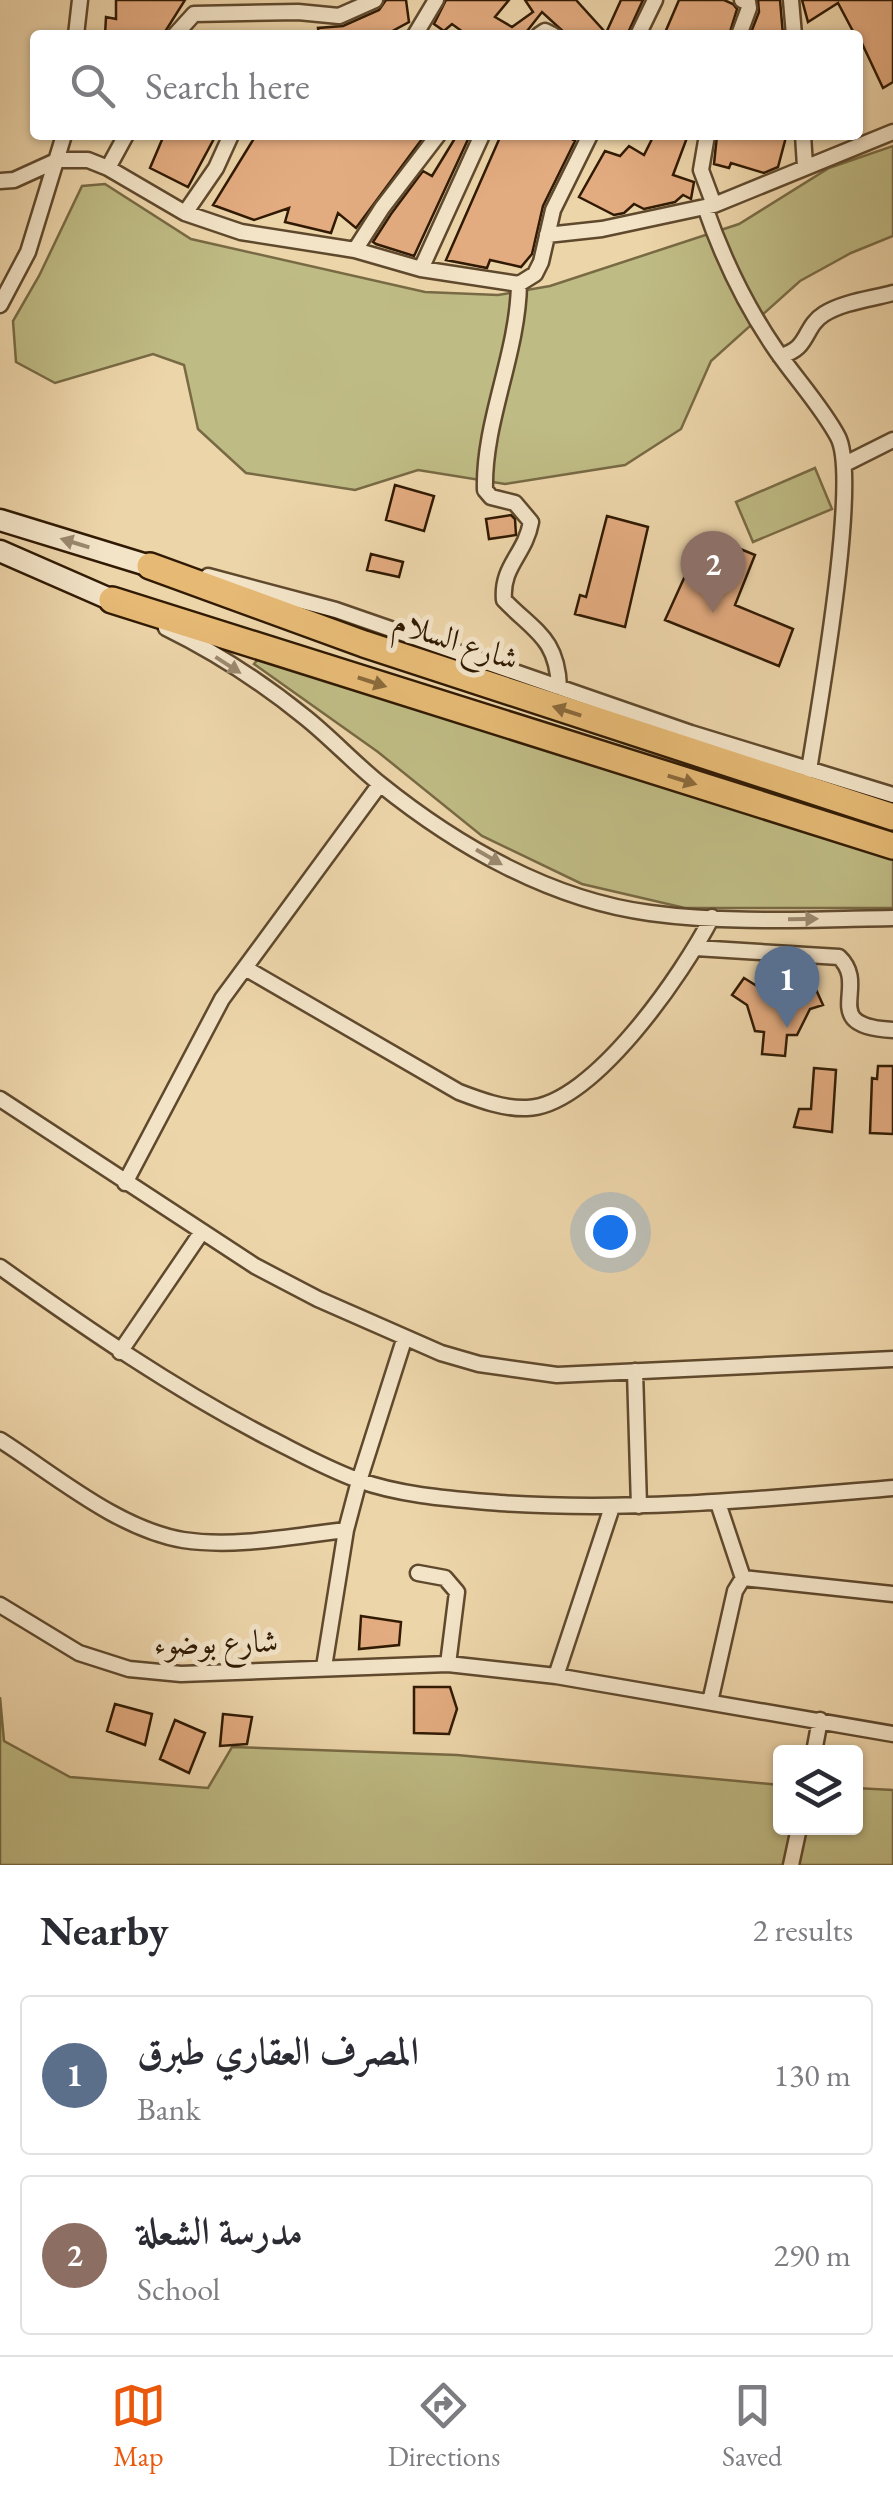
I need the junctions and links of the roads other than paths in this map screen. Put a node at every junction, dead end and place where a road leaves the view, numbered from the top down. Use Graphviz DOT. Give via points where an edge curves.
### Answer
graph roads {
  1 [pos="80,0"];
  2 [pos="376,0"];
  3 [pos="655,0"];
  4 [pos="742,0"];
  5 [pos="791,0"];
  6 [pos="431,2"];
  7 [pos="77,30"];
  8 [pos="180,30"];
  9 [pos="420,30"];
  10 [pos="640,30"];
  11 [pos="741,30"];
  12 [pos="794,30"];
  13 [pos="893,132"];
  14 [pos="63,140"];
  15 [pos="123,140"];
  16 [pos="229,140"];
  17 [pos="434,140"];
  18 [pos="480,140"];
  19 [pos="588,140"];
  20 [pos="706,140"];
  21 [pos="803,140"];
  22 [pos="58,160"];
  23 [pos="806,166"];
  24 [pos="108,168"];
  25 [pos="0,182"];
  26 [pos="710,206"];
  27 [pos="185,214"];
  28 [pos="547,235"];
  29 [pos="355,250"];
  30 [pos="421,269"];
  31 [pos="519,284"];
  32 [pos="893,293"];
  33 [pos="0,305"];
  34 [pos="780,356"];
  35 [pos="893,440"];
  36 [pos="845,464"];
  37 [pos="0,520"];
  38 [pos="0,551"];
  39 [pos="150,566"];
  40 [pos="112,600"];
  41 [pos="559,687"];
  42 [pos="809,770"];
  43 [pos="380,784"];
  44 [pos="893,794"];
  45 [pos="893,817"];
  46 [pos="893,846"];
  47 [pos="712,918"];
  48 [pos="893,918"];
  49 [pos="696,948"];
  50 [pos="245,968"];
  51 [pos="893,1030"];
  52 [pos="0,1099"];
  53 [pos="125,1183"];
  54 [pos="201,1233"];
  55 [pos="0,1268"];
  56 [pos="404,1340"];
  57 [pos="120,1352"];
  58 [pos="893,1359"];
  59 [pos="635,1371"];
  60 [pos="0,1440"];
  61 [pos="359,1480"];
  62 [pos="893,1488"];
  63 [pos="718,1503"];
  64 [pos="639,1506"];
  65 [pos="612,1507"];
  66 [pos="346,1530"];
  67 [pos="418,1574"];
  68 [pos="743,1578"];
  69 [pos="893,1594"];
  70 [pos="0,1604"];
  71 [pos="448,1664"];
  72 [pos="324,1668"];
  73 [pos="556,1676"];
  74 [pos="710,1702"];
  75 [pos="820,1720"];
  76 [pos="893,1734"];
  77 [pos="815,1745"];
  78 [pos="797,1835"];
  79 [pos="791,1865"];
  1 -- 7 [label="street"];
  2 -- 8 [label="street" via="339,16 194,14"];
  3 -- 10 [label="street"];
  4 -- 11 [label="street" via="750,8"];
  5 -- 12 [label="street"];
  6 -- 9 [label="street"];
  13 -- 23 [label="street"];
  14 -- 22 [label="street"];
  15 -- 24 [label="street"];
  16 -- 27 [label="street"];
  17 -- 29 [label="street"];
  18 -- 30 [label="street"];
  19 -- 28 [label="street"];
  20 -- 26 [label="street" via="701,170"];
  21 -- 23 [label="street"];
  22 -- 24 [label="street"];
  22 -- 25 [label="street"];
  22 -- 33 [label="street" via="28,252"];
  23 -- 26 [label="street"];
  24 -- 27 [label="street"];
  26 -- 28 [label="street"];
  26 -- 34 [label="street" via="734,281"];
  27 -- 29 [label="street" via="241,232"];
  28 -- 31 [label="street" via="536,274"];
  29 -- 30 [label="street"];
  30 -- 31 [label="street"];
  31 -- 41 [label="street" via="518,321 485,490 515,503 531,522 502,583 504,600 556,655"];
  32 -- 34 [label="street" via="828,312 804,344"];
  34 -- 36 [label="street" via="840,440"];
  35 -- 36 [label="street"];
  36 -- 42 [label="street" via="843,528"];
  39 -- 37 [label="main road, شارع السلام, one-way"];
  38 -- 40 [label="main road"];
  39 -- 41 [label="street" via="310,602"];
  45 -- 39 [label="highway, شارع السلام, one-way" via="364,644"];
  40 -- 43 [label="street, one-way" via="180,634 305,717"];
  40 -- 46 [label="highway, شارع السلام, one-way"];
  41 -- 42 [label="street"];
  42 -- 44 [label="street"];
  43 -- 47 [label="street, one-way" via="521,875 648,913"];
  43 -- 50 [label="street"];
  47 -- 48 [label="street, one-way"];
  47 -- 49 [label="street"];
  49 -- 50 [label="street" via="592,1076 570,1094 529,1108 459,1092"];
  49 -- 51 [label="street" via="839,957 849,970 854,1019"];
  50 -- 53 [label="street" via="200,1036"];
  52 -- 53 [label="street"];
  53 -- 54 [label="street"];
  54 -- 56 [label="street"];
  54 -- 57 [label="street"];
  55 -- 57 [label="street"];
  56 -- 59 [label="street" via="518,1371"];
  56 -- 61 [label="street"];
  57 -- 61 [label="street" via="234,1420"];
  58 -- 59 [label="street"];
  59 -- 64 [label="street"];
  60 -- 66 [label="street" via="116,1515 169,1536 234,1542"];
  61 -- 65 [label="street" via="457,1500"];
  61 -- 66 [label="street"];
  62 -- 63 [label="street"];
  63 -- 64 [label="street"];
  63 -- 68 [label="street"];
  64 -- 65 [label="street"];
  65 -- 73 [label="street"];
  66 -- 72 [label="street"];
  67 -- 71 [label="street" via="445,1578 457,1592"];
  68 -- 69 [label="street"];
  68 -- 74 [label="street"];
  70 -- 72 [label="street, شارع بوضوء" via="80,1653 129,1669 182,1674"];
  71 -- 72 [label="street, شارع بوضوء"];
  71 -- 73 [label="street, شارع بوضوء"];
  73 -- 74 [label="street, شارع بوضوء"];
  74 -- 75 [label="street, شارع بوضوء"];
  75 -- 76 [label="street, شارع بوضوء"];
  75 -- 77 [label="street"];
  78 -- 79 [label="street"];
}
